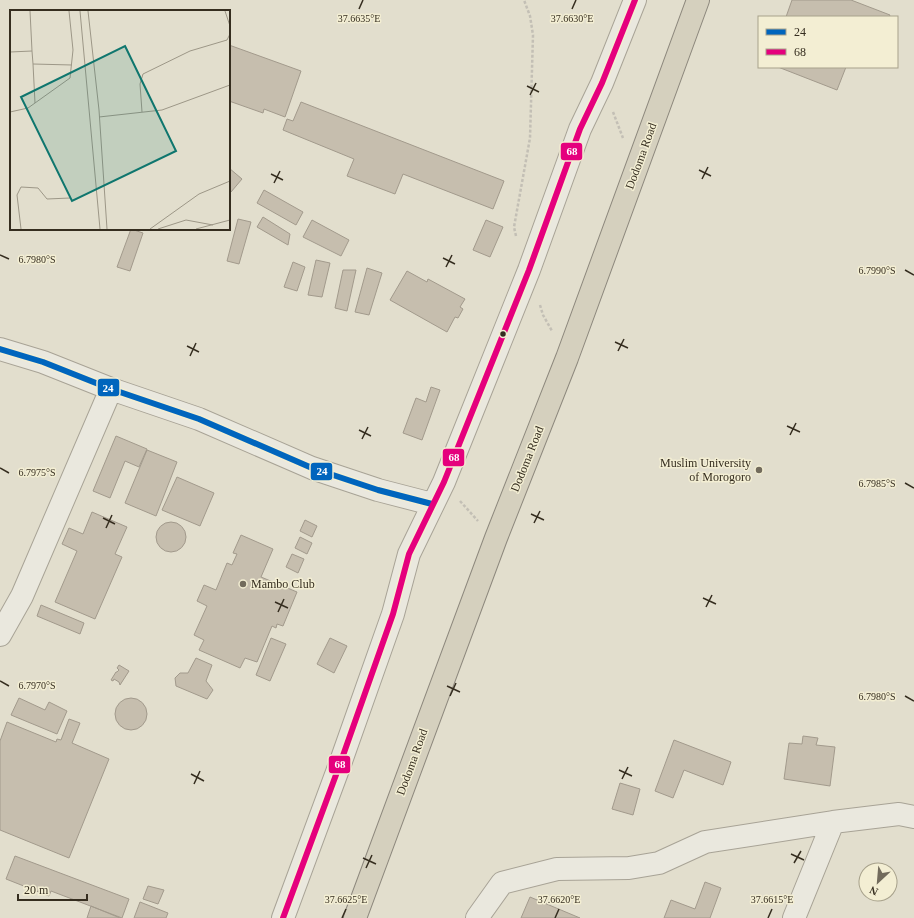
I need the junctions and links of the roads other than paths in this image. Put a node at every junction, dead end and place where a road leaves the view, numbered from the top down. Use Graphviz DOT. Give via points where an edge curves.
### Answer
graph roads {
  1 [pos="635,0"];
  2 [pos="698,0"];
  3 [pos="0,349"];
  4 [pos="112,389"];
  5 [pos="432,504"];
  6 [pos="0,635"];
  7 [pos="914,817"];
  8 [pos="833,822"];
  9 [pos="283,918"];
  10 [pos="355,918"];
  11 [pos="477,918"];
  12 [pos="794,918"];
  1 -- 5 [label="street" via="602,83 580,129 529,270 444,482"];
  2 -- 10 [label="highway, Dodoma Road" via="567,358 496,538"];
  3 -- 4 [label="street" via="43,362"];
  4 -- 5 [label="street" via="199,419 312,468 378,490"];
  4 -- 6 [label="street" via="22,596"];
  5 -- 9 [label="street" via="409,554 390,620"];
  7 -- 8 [label="street" via="899,814"];
  8 -- 11 [label="street" via="705,842 659,863 629,868 557,869 502,883"];
  8 -- 12 [label="street"];
}
